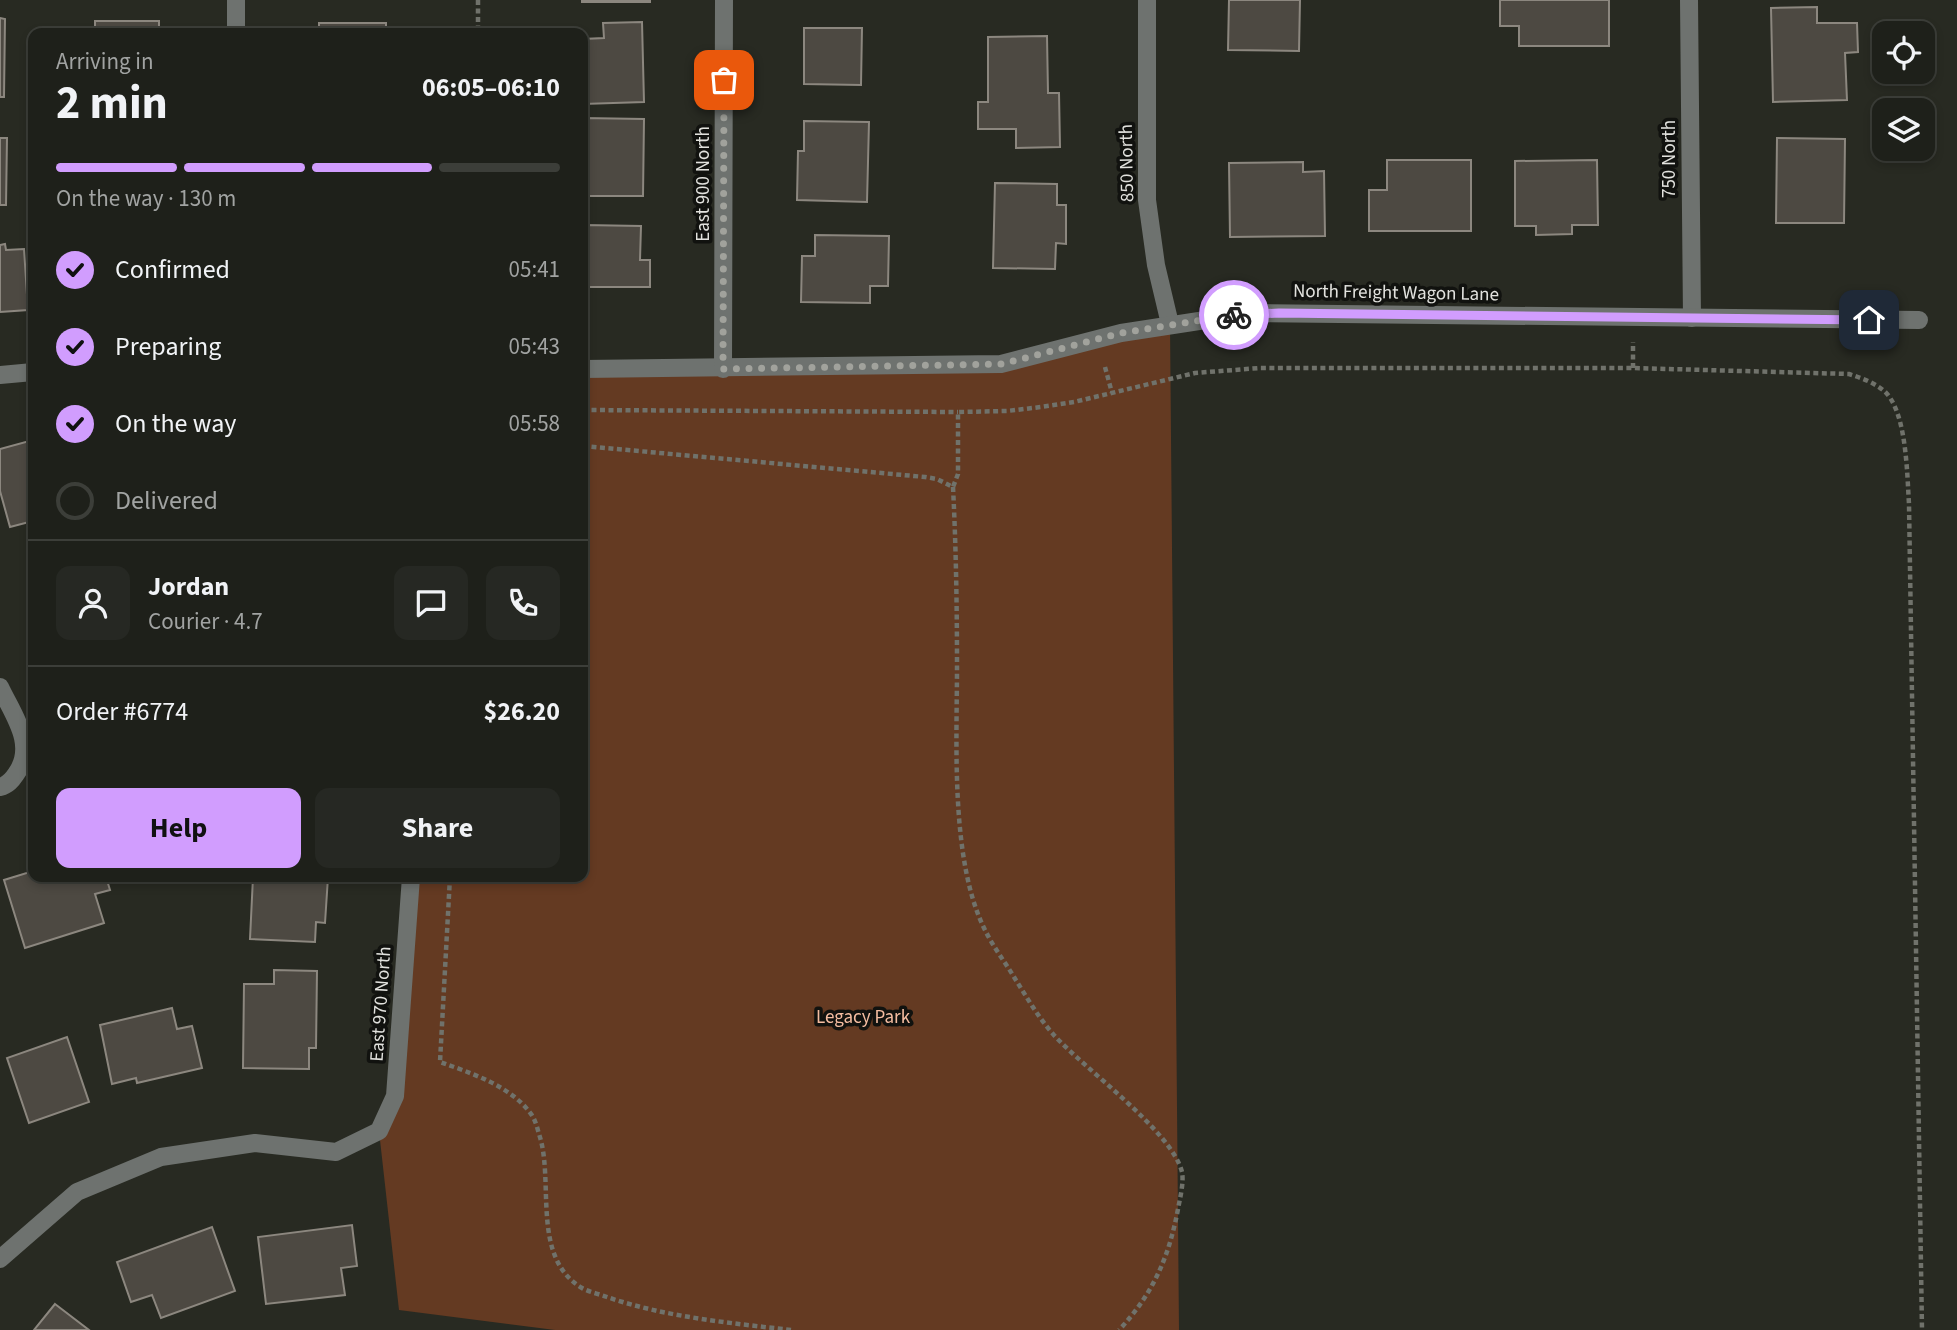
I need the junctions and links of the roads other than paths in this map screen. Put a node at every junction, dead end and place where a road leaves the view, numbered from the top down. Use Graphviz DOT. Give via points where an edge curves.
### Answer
graph roads {
  1 [pos="236,0"];
  2 [pos="724,0"];
  3 [pos="1147,0"];
  4 [pos="1689,0"];
  5 [pos="236,28"];
  6 [pos="1692,318"];
  7 [pos="1919,320"];
  8 [pos="1170,324"];
  9 [pos="588,369"];
  10 [pos="723,369"];
  11 [pos="28,372"];
  12 [pos="0,374"];
  13 [pos="0,687"];
  14 [pos="3,786"];
  15 [pos="411,882"];
  16 [pos="0,1259"];
  1 -- 5 [label="street"];
  2 -- 10 [label="street, East 900 North"];
  3 -- 8 [label="street, 850 North" via="1147,200"];
  4 -- 6 [label="street, 750 North"];
  6 -- 7 [label="street, North Freight Wagon Lane"];
  6 -- 8 [label="street, North Freight Wagon Lane" via="1251,313"];
  8 -- 10 [label="street, North Freight Wagon Lane" via="1002,364"];
  9 -- 10 [label="street, North Freight Wagon Lane"];
  11 -- 12 [label="street"];
  13 -- 14 [label="street" via="26,752 18,771"];
  15 -- 16 [label="street, East 970 North" via="395,1096 379,1131 335,1152 255,1143 161,1157 76,1192"];
}
